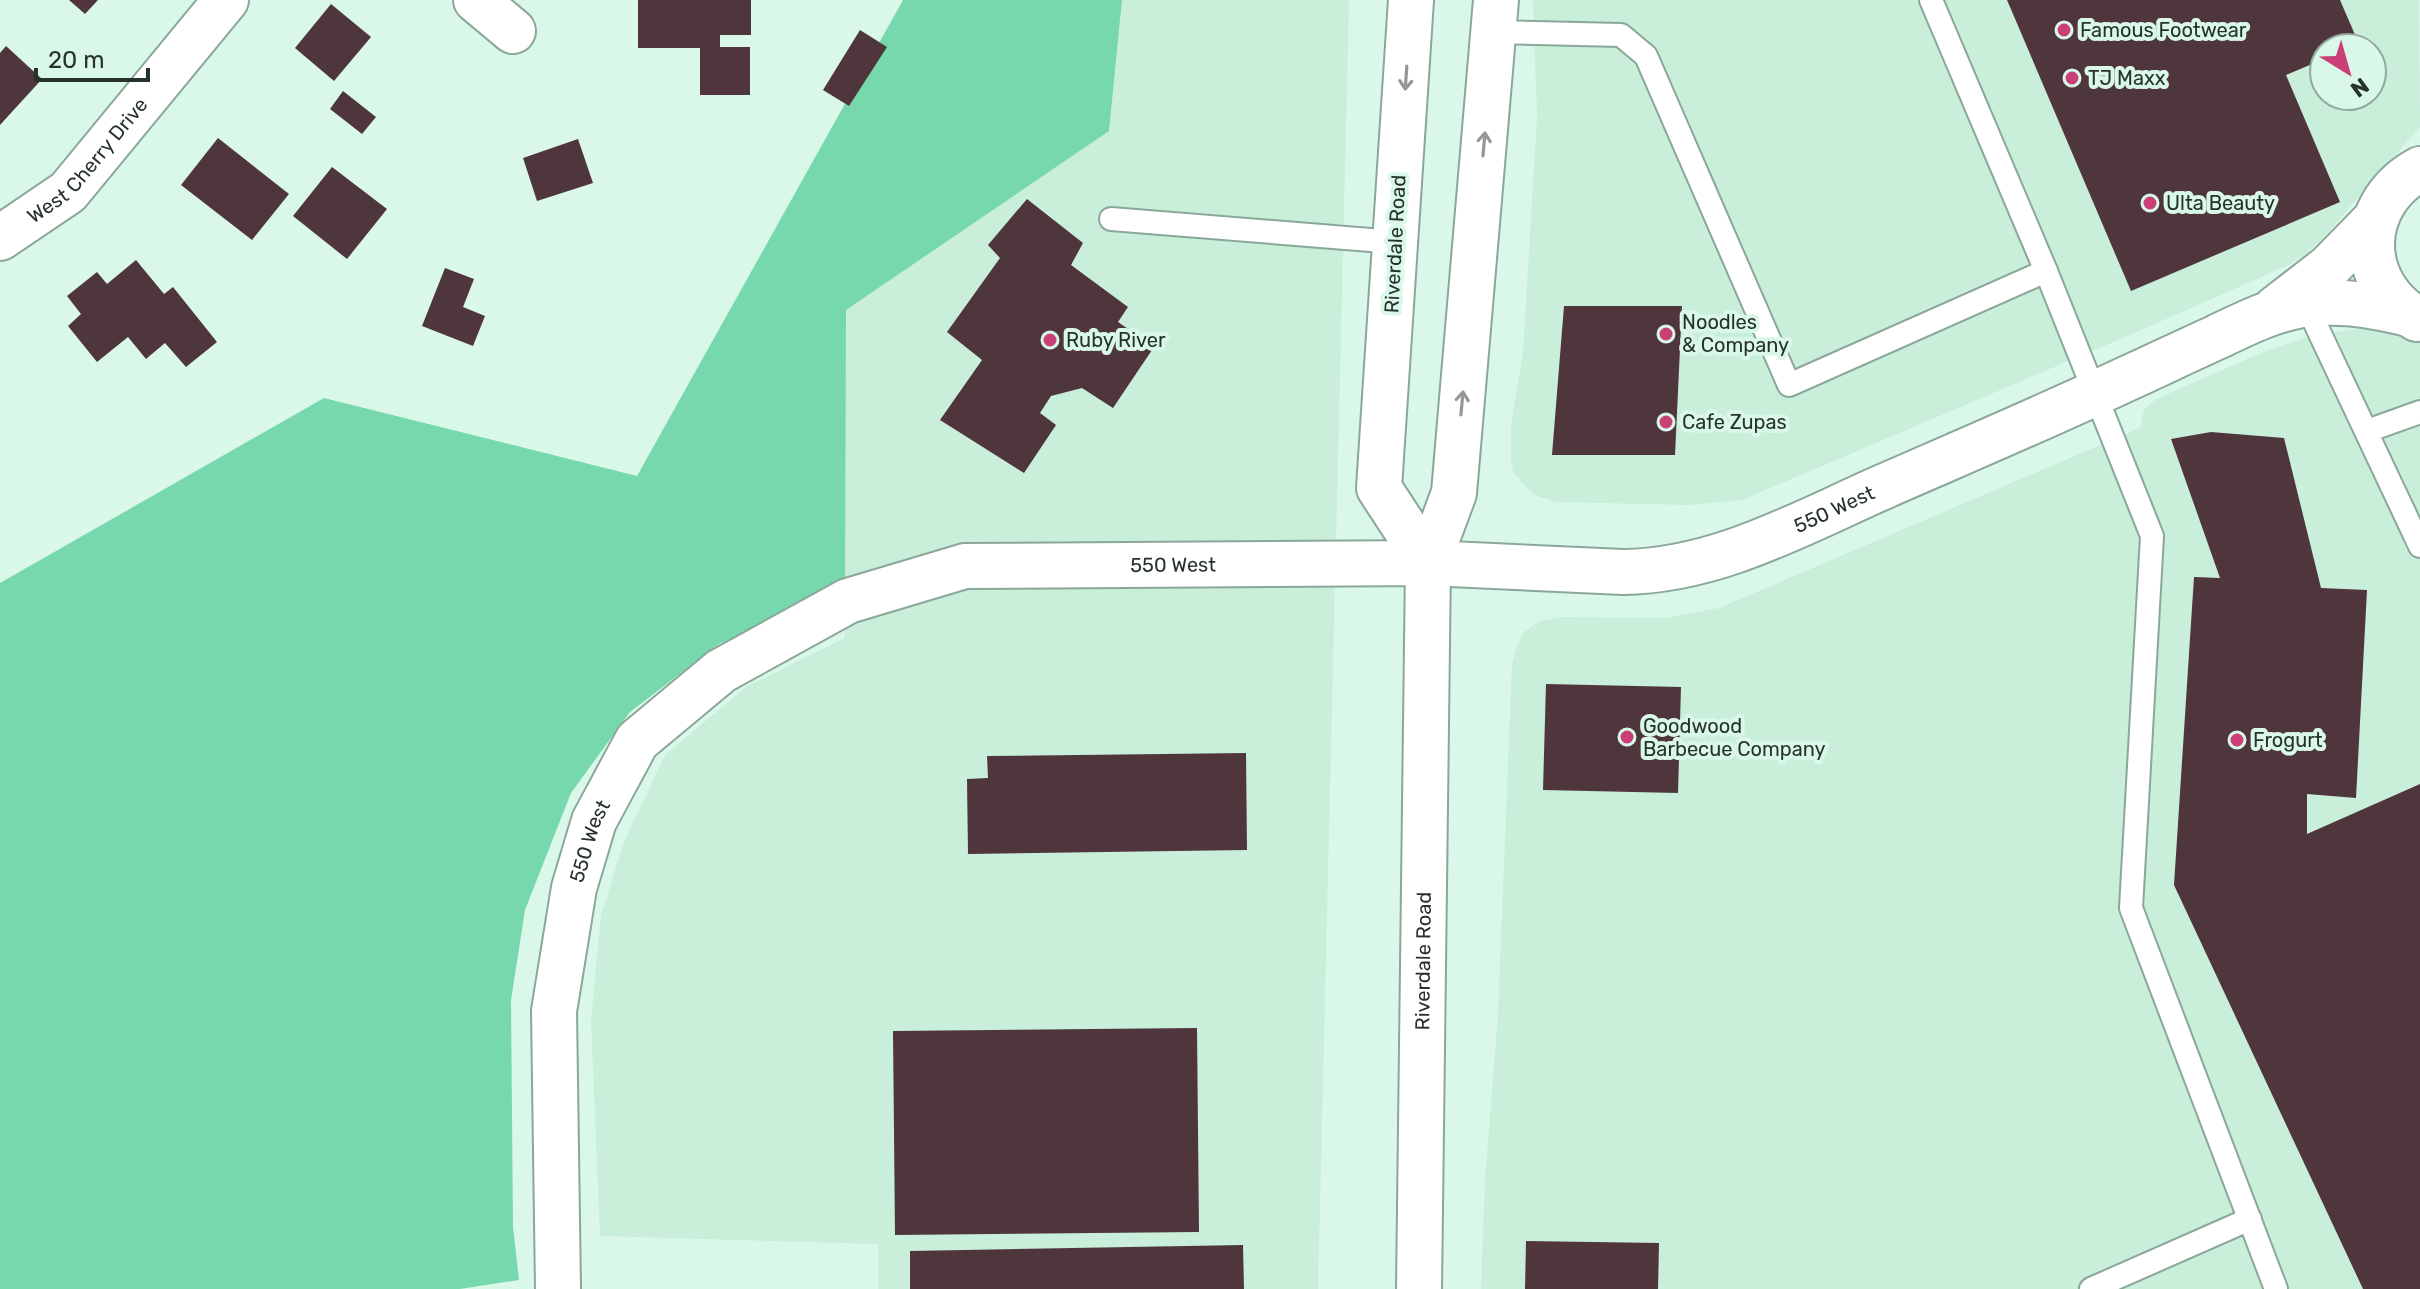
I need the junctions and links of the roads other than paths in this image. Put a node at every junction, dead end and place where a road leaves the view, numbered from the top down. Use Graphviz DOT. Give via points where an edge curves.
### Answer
graph roads {
  1 [pos="226,0"];
  2 [pos="476,0"];
  3 [pos="1411,0"];
  4 [pos="1931,0"];
  5 [pos="1495,16"];
  6 [pos="513,31"];
  7 [pos="2414,170"];
  8 [pos="1111,219"];
  9 [pos="2376,219"];
  10 [pos="0,238"];
  11 [pos="1395,242"];
  12 [pos="2046,271"];
  13 [pos="2288,308"];
  14 [pos="2415,317"];
  15 [pos="2093,395"];
  16 [pos="2420,412"];
  17 [pos="2367,431"];
  18 [pos="2420,546"];
  19 [pos="1428,563"];
  20 [pos="2250,1219"];
  21 [pos="558,1289"];
  22 [pos="1419,1289"];
  23 [pos="2091,1289"];
  24 [pos="2276,1289"];
  1 -- 10 [label="street, West Cherry Drive" via="68,192"];
  2 -- 6 [label="street"];
  3 -- 11 [label="street, Riverdale Road, one-way"];
  4 -- 12 [label="lane"];
  5 -- 12 [label="lane" via="1621,35 1646,56 1789,385"];
  19 -- 5 [label="street, one-way" via="1454,493"];
  7 -- 9 [label="street" via="2389,194"];
  8 -- 11 [label="lane"];
  9 -- 13 [label="street"];
  9 -- 14 [label="street" via="2372,247 2377,274 2390,297"];
  11 -- 19 [label="street, Riverdale Road" via="1379,488"];
  12 -- 15 [label="lane"];
  13 -- 14 [label="street" via="2342,302"];
  13 -- 15 [label="street, 550 West"];
  13 -- 17 [label="lane"];
  15 -- 19 [label="street, 550 West" via="1790,528 1685,567 1623,572"];
  15 -- 20 [label="lane" via="2152,536 2131,908"];
  16 -- 17 [label="lane"];
  17 -- 18 [label="lane"];
  19 -- 21 [label="street, 550 West" via="965,566 848,601 721,671 637,741 590,834 574,888 554,1011"];
  19 -- 22 [label="street, Riverdale Road"];
  20 -- 23 [label="lane"];
  20 -- 24 [label="lane"];
}
